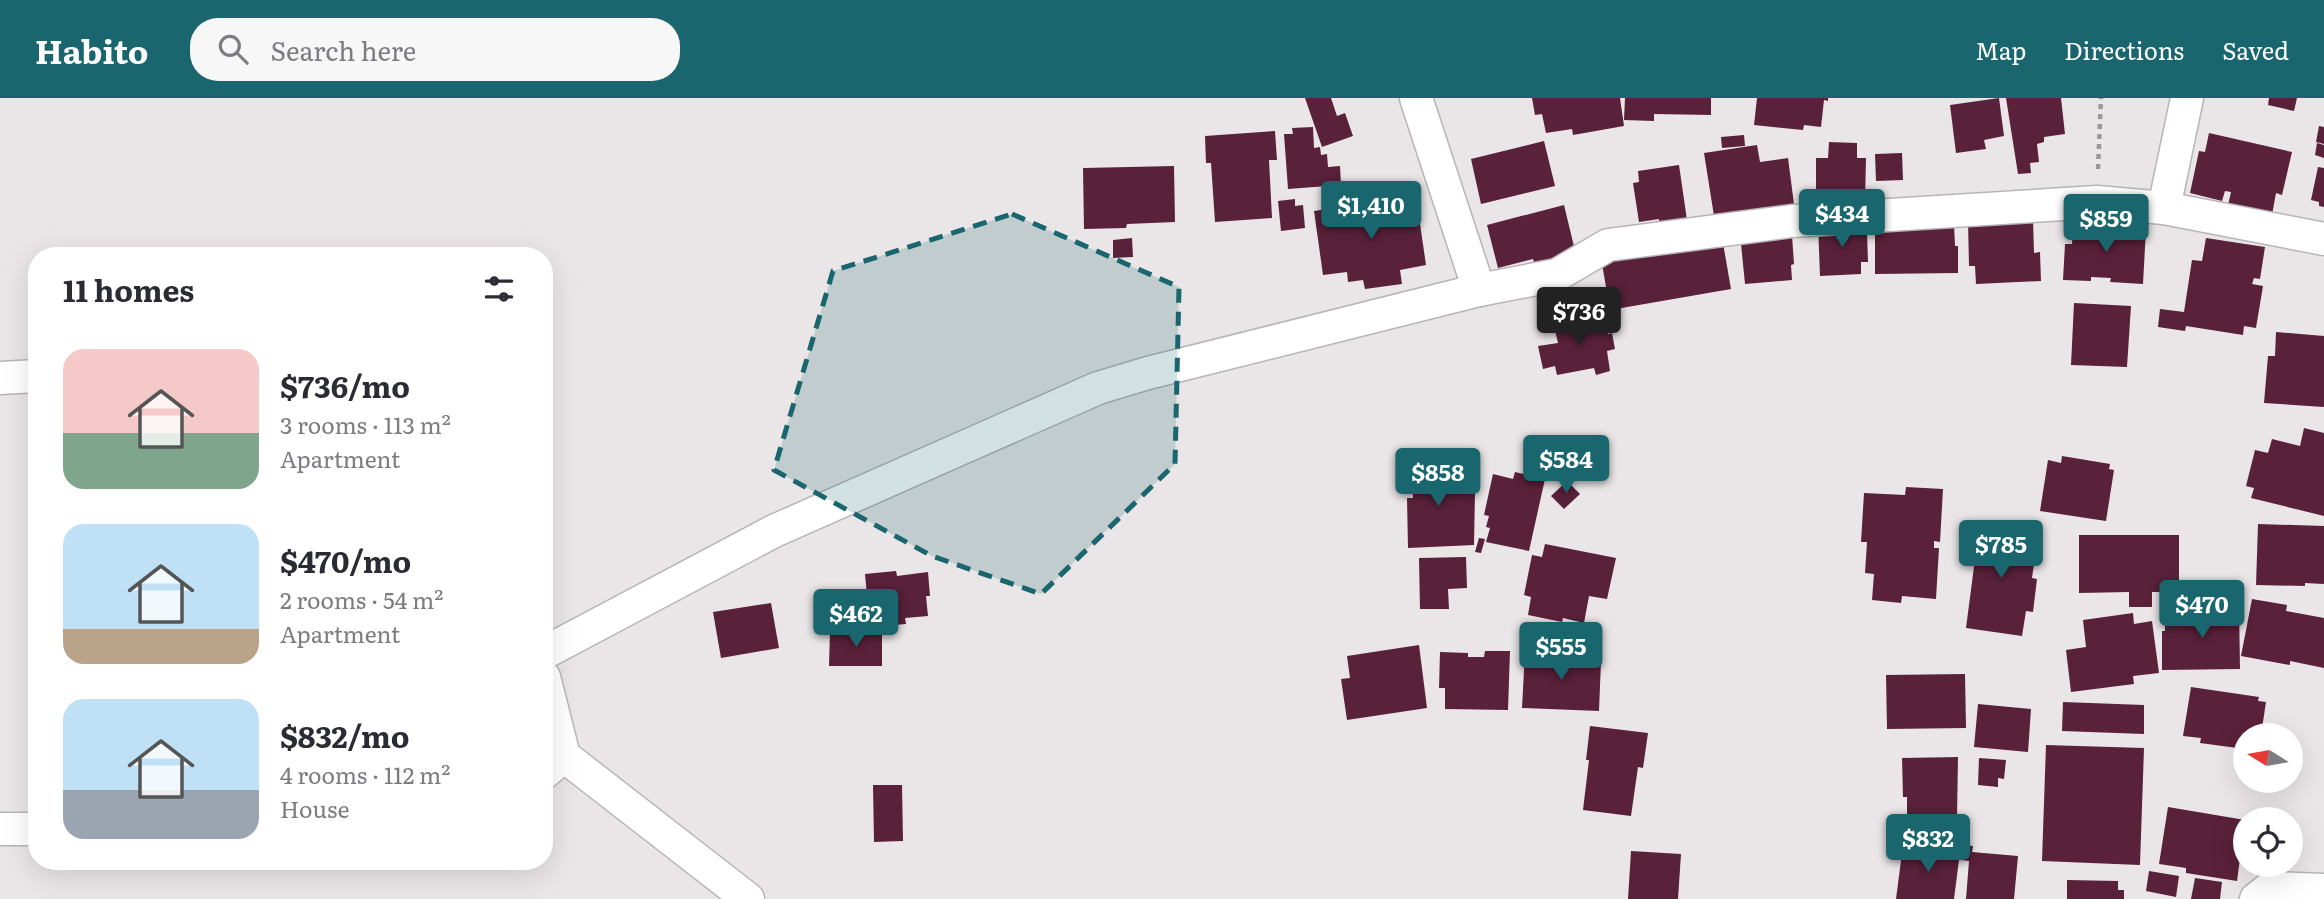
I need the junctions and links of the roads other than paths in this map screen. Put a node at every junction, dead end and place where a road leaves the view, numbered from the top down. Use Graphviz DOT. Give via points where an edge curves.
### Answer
graph roads {
  1 [pos="1416,98"];
  2 [pos="2187,98"];
  3 [pos="2164,208"];
  4 [pos="2324,239"];
  5 [pos="1479,290"];
  6 [pos="28,376"];
  7 [pos="0,378"];
  8 [pos="553,648"];
  9 [pos="554,764"];
  10 [pos="0,829"];
  11 [pos="28,829"];
  12 [pos="2324,890"];
  13 [pos="748,899"];
  14 [pos="2256,899"];
  1 -- 5 [label="street"];
  2 -- 3 [label="street"];
  3 -- 4 [label="street"];
  3 -- 5 [label="street" via="2097,202 1792,221 1608,246 1558,275"];
  5 -- 8 [label="street" via="1097,388 774,531"];
  6 -- 7 [label="street"];
  9 -- 13 [label="street"];
  10 -- 11 [label="street"];
  12 -- 14 [label="street" via="2270,888"];
}
